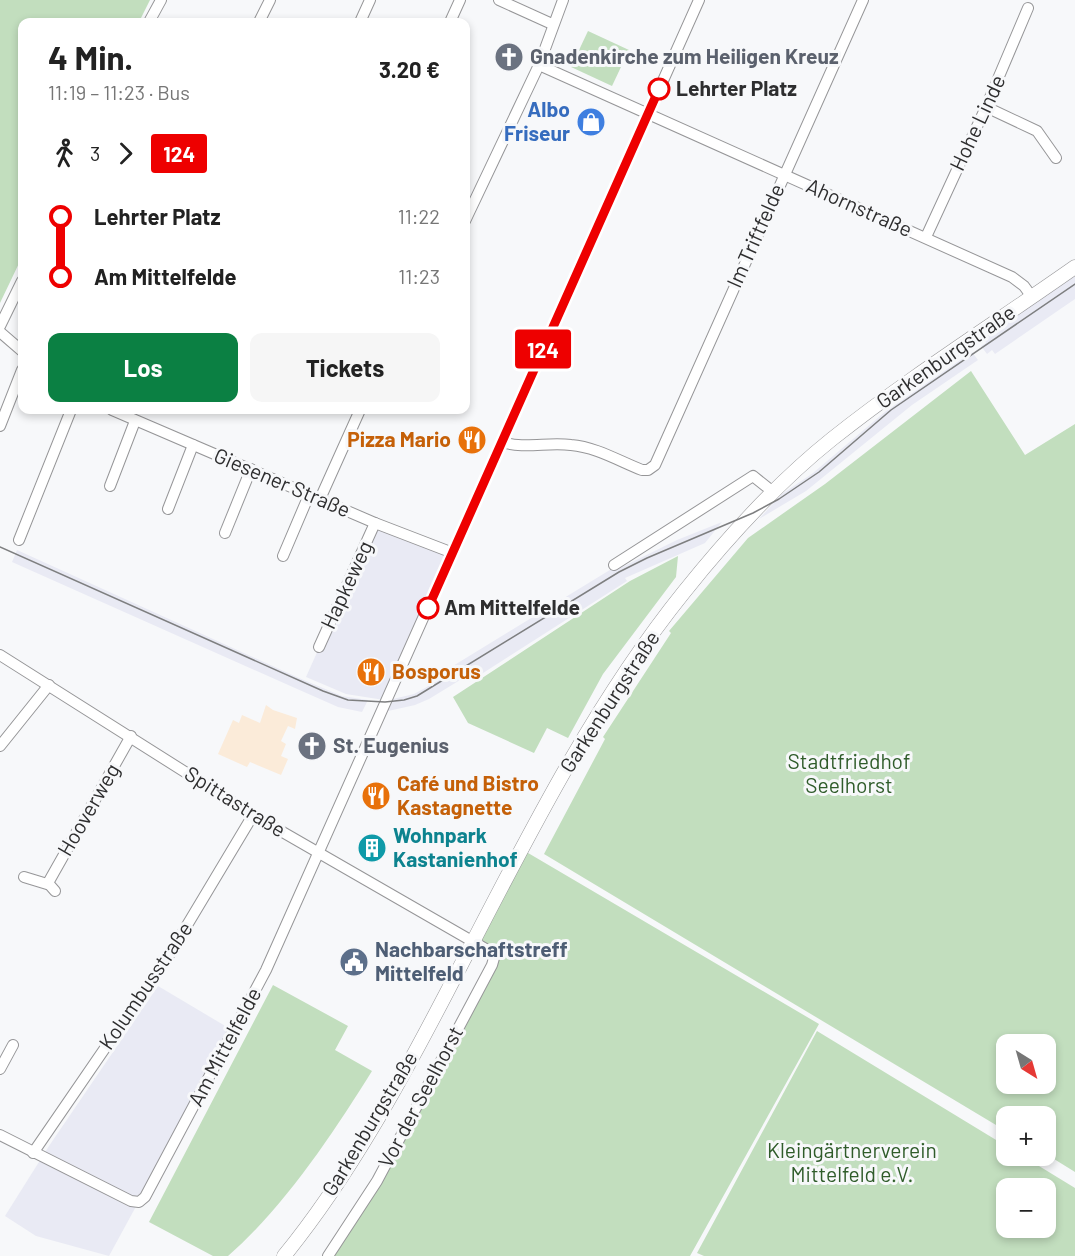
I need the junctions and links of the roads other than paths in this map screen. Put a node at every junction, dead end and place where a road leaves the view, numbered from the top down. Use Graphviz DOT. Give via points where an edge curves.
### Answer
graph roads {
  1 [pos="160,0"];
  2 [pos="270,0"];
  3 [pos="370,0"];
  4 [pos="460,0"];
  5 [pos="500,0"];
  6 [pos="563,0"];
  7 [pos="699,0"];
  8 [pos="863,0"];
  9 [pos="1028,8"];
  10 [pos="151,18"];
  11 [pos="261,18"];
  12 [pos="362,18"];
  13 [pos="452,18"];
  14 [pos="552,24"];
  15 [pos="538,65"];
  16 [pos="986,107"];
  17 [pos="648,112"];
  18 [pos="1056,158"];
  19 [pos="784,174"];
  20 [pos="470,210"];
  21 [pos="926,237"];
  22 [pos="1075,267"];
  23 [pos="18,289"];
  24 [pos="1032,297"];
  25 [pos="0,326"];
  26 [pos="0,332"];
  27 [pos="18,348"];
  28 [pos="18,380"];
  29 [pos="69,414"];
  30 [pos="120,414"];
  31 [pos="358,414"];
  32 [pos="135,421"];
  33 [pos="0,426"];
  34 [pos="502,442"];
  35 [pos="193,445"];
  36 [pos="251,469"];
  37 [pos="110,486"];
  38 [pos="773,492"];
  39 [pos="309,495"];
  40 [pos="320,499"];
  41 [pos="168,509"];
  42 [pos="375,523"];
  43 [pos="225,533"];
  44 [pos="19,540"];
  45 [pos="453,553"];
  46 [pos="283,556"];
  47 [pos="614,565"];
  48 [pos="319,647"];
  49 [pos="0,655"];
  50 [pos="49,685"];
  51 [pos="131,736"];
  52 [pos="0,746"];
  53 [pos="253,814"];
  54 [pos="319,854"];
  55 [pos="24,877"];
  56 [pos="474,941"];
  57 [pos="13,1045"];
  58 [pos="0,1069"];
  59 [pos="0,1135"];
  60 [pos="33,1153"];
  61 [pos="284,1256"];
  62 [pos="328,1256"];
  1 -- 10 [label="street"];
  2 -- 11 [label="street"];
  3 -- 12 [label="street"];
  4 -- 13 [label="street"];
  5 -- 14 [label="street"];
  6 -- 14 [label="street"];
  7 -- 17 [label="street, Am Mittelfelde"];
  8 -- 19 [label="street, Im Triftfelde"];
  9 -- 16 [label="street, Hohe Linde"];
  14 -- 15 [label="street"];
  15 -- 17 [label="street"];
  15 -- 20 [label="street"];
  16 -- 18 [label="street" via="1037,131"];
  16 -- 21 [label="street, Hohe Linde"];
  17 -- 19 [label="street, Ahornstraße"];
  17 -- 34 [label="street, Am Mittelfelde"];
  19 -- 21 [label="street, Ahornstraße"];
  19 -- 34 [label="street, Im Triftfelde" via="655,465 642,470 589,448 571,445 514,446"];
  21 -- 24 [label="street, Ahornstraße" via="1012,277"];
  22 -- 24 [label="main road, Garkenburgstraße"];
  23 -- 25 [label="street"];
  24 -- 38 [label="main road, Garkenburgstraße" via="902,386 840,433"];
  26 -- 27 [label="street"];
  28 -- 33 [label="street"];
  29 -- 44 [label="street"];
  30 -- 32 [label="street, Giesener Straße"];
  31 -- 40 [label="street"];
  32 -- 35 [label="street, Giesener Straße"];
  32 -- 37 [label="street"];
  34 -- 45 [label="street, Am Mittelfelde"];
  35 -- 36 [label="street, Giesener Straße"];
  35 -- 41 [label="street"];
  36 -- 39 [label="street, Giesener Straße"];
  36 -- 43 [label="street"];
  38 -- 47 [label="street" via="753,476"];
  38 -- 56 [label="main road, Garkenburgstraße" via="683,592 641,650 564,774"];
  39 -- 40 [label="street, Giesener Straße"];
  39 -- 46 [label="street"];
  40 -- 42 [label="street, Giesener Straße"];
  42 -- 45 [label="street, Giesener Straße"];
  42 -- 48 [label="street, Hapkeweg"];
  45 -- 54 [label="street, Am Mittelfelde" via="325,832"];
  49 -- 50 [label="street, Spittastraße"];
  50 -- 51 [label="street, Spittastraße"];
  50 -- 52 [label="street"];
  51 -- 53 [label="street, Spittastraße"];
  51 -- 55 [label="street, Hooverweg" via="51,887"];
  53 -- 54 [label="street, Spittastraße"];
  53 -- 60 [label="street, Kolumbusstraße" via="171,952"];
  54 -- 56 [label="street, Spittastraße"];
  54 -- 60 [label="street, Am Mittelfelde" via="266,970 145,1197 139,1202 131,1201"];
  56 -- 61 [label="main road, Garkenburgstraße" via="361,1145"];
  56 -- 62 [label="street, Vor der Seelhorst" via="491,952 492,965 377,1181"];
  57 -- 58 [label="street"];
  59 -- 60 [label="street"];
}
